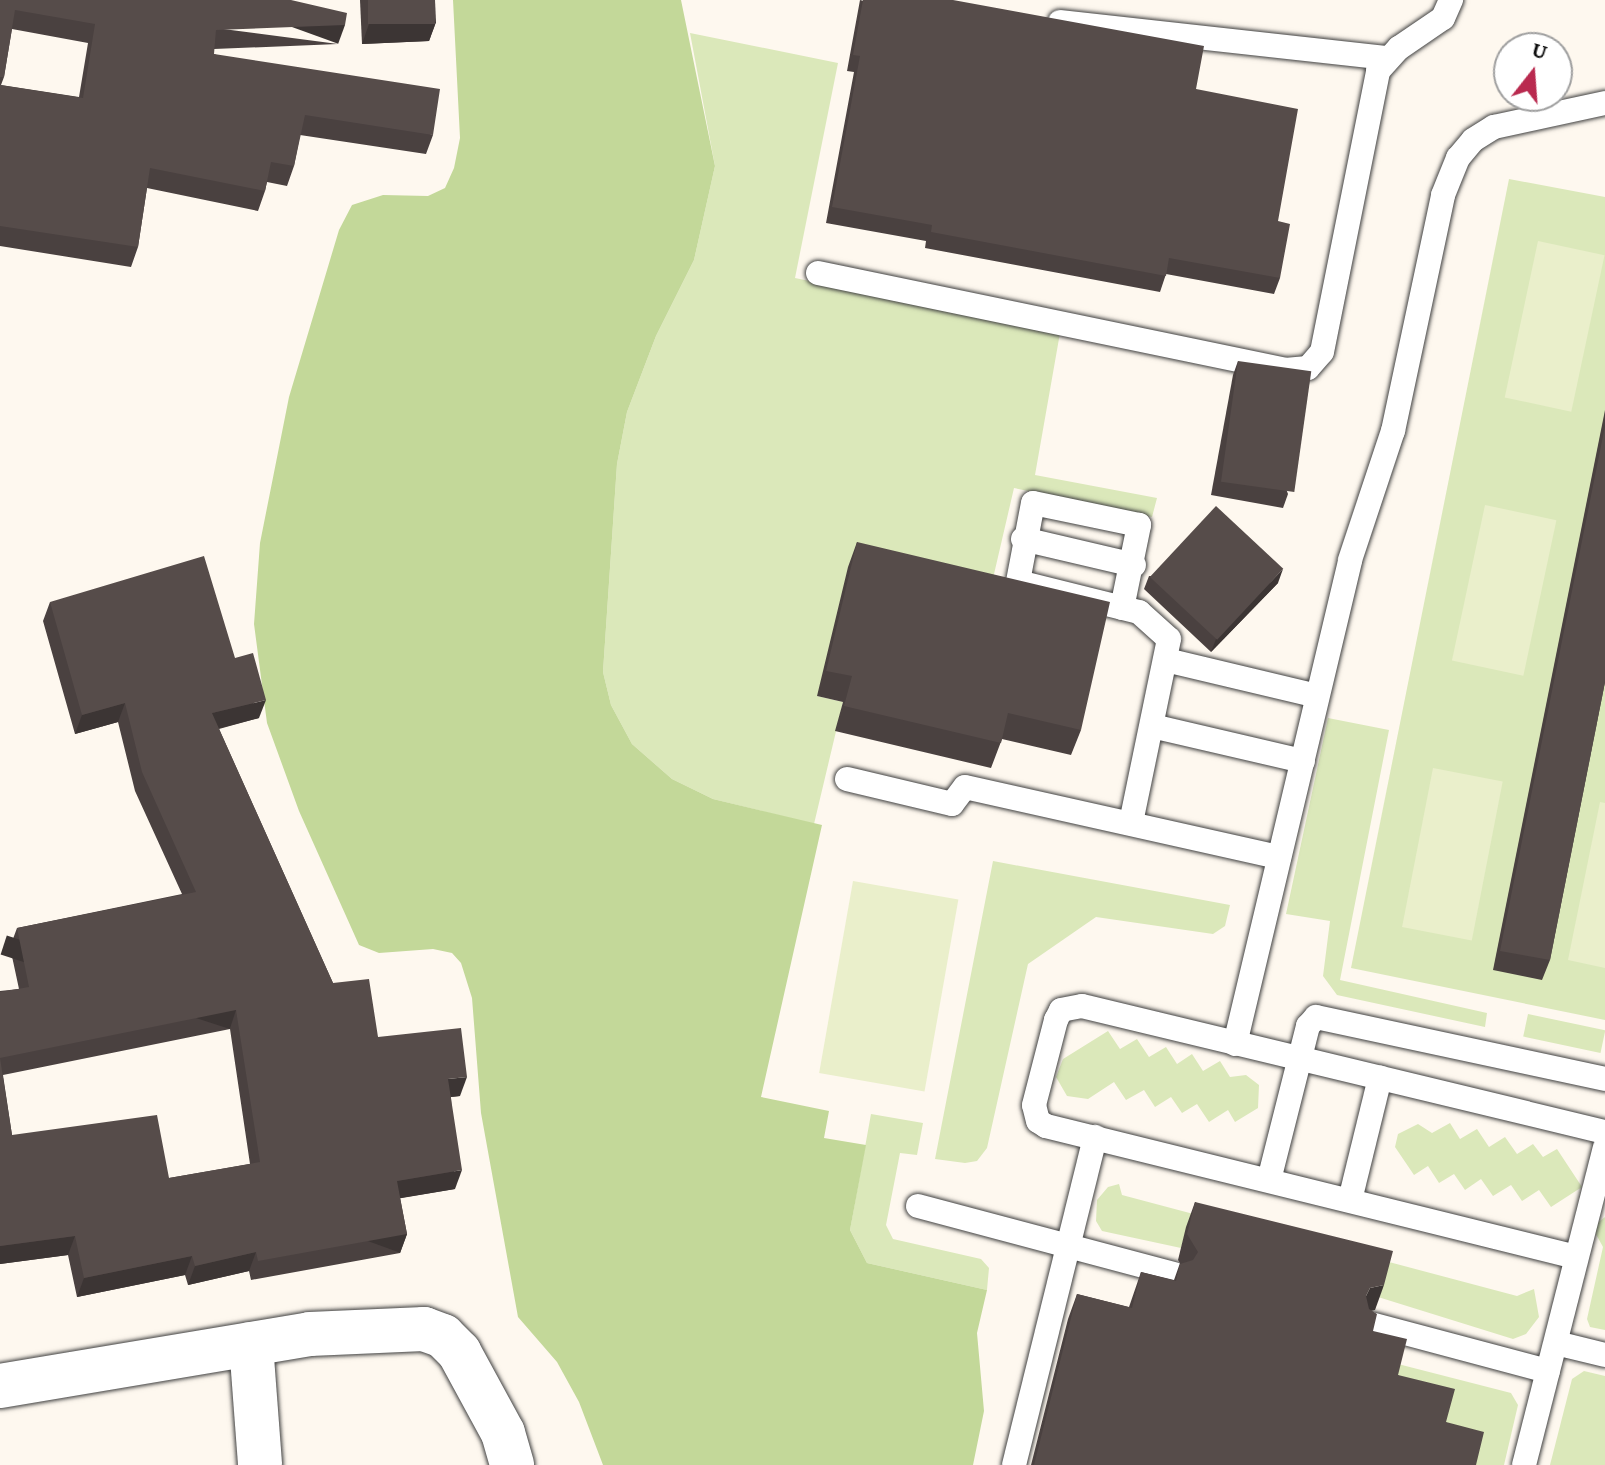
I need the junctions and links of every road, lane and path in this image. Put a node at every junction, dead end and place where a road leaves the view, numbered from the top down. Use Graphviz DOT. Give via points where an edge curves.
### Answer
graph roads {
  1 [pos="1451,0"];
  2 [pos="1034,19"];
  3 [pos="1387,58"];
  4 [pos="1605,103"];
  5 [pos="818,273"];
  6 [pos="1023,539"];
  7 [pos="1134,565"];
  8 [pos="1122,608"];
  9 [pos="1166,660"];
  10 [pos="1317,696"];
  11 [pos="1152,726"];
  12 [pos="1303,761"];
  13 [pos="847,779"];
  14 [pos="1131,823"];
  15 [pos="1279,857"];
  16 [pos="1235,1044"];
  17 [pos="1300,1058"];
  18 [pos="1380,1078"];
  19 [pos="1605,1079"];
  20 [pos="1605,1132"];
  21 [pos="1095,1137"];
  22 [pos="1605,1147"];
  23 [pos="1269,1180"];
  24 [pos="1350,1200"];
  25 [pos="918,1206"];
  26 [pos="1067,1247"];
  27 [pos="1576,1257"];
  28 [pos="1174,1274"];
  29 [pos="1371,1324"];
  30 [pos="1556,1343"];
  31 [pos="251,1344"];
  32 [pos="1605,1355"];
  33 [pos="1548,1371"];
  34 [pos="0,1386"];
  35 [pos="260,1465"];
  36 [pos="512,1465"];
  37 [pos="1014,1465"];
  38 [pos="1524,1465"];
  1 -- 3 [label="lane" via="1443,18"];
  2 -- 3 [label="lane"];
  3 -- 5 [label="lane" via="1372,93 1322,352 1308,368 1285,370"];
  4 -- 10 [label="lane" via="1494,127 1458,158 1443,195 1383,473 1358,533"];
  6 -- 7 [label="lane"];
  6 -- 7 [label="lane" via="1037,501 1137,524 1142,531"];
  6 -- 8 [label="lane" via="1016,577 1020,583"];
  7 -- 8 [label="lane"];
  8 -- 9 [label="lane" via="1143,614 1169,639"];
  9 -- 10 [label="lane"];
  9 -- 11 [label="lane"];
  10 -- 12 [label="lane"];
  11 -- 12 [label="lane"];
  11 -- 14 [label="lane"];
  12 -- 15 [label="lane"];
  13 -- 14 [label="lane" via="952,804 965,787"];
  14 -- 15 [label="lane"];
  15 -- 16 [label="lane"];
  16 -- 17 [label="lane"];
  16 -- 21 [label="lane" via="1082,1006 1061,1010 1034,1113 1046,1126"];
  17 -- 18 [label="lane"];
  17 -- 19 [label="lane" via="1308,1026 1322,1016"];
  17 -- 23 [label="lane"];
  18 -- 20 [label="lane"];
  18 -- 24 [label="lane"];
  21 -- 23 [label="lane"];
  21 -- 26 [label="lane"];
  22 -- 27 [label="lane"];
  23 -- 24 [label="lane"];
  24 -- 27 [label="lane"];
  25 -- 26 [label="lane"];
  26 -- 28 [label="lane"];
  26 -- 37 [label="lane"];
  27 -- 30 [label="lane"];
  29 -- 33 [label="lane"];
  30 -- 32 [label="lane"];
  30 -- 33 [label="lane"];
  31 -- 34 [label="street"];
  31 -- 35 [label="street"];
  31 -- 36 [label="street" via="398,1328 443,1336 459,1352 503,1433"];
  33 -- 38 [label="lane"];
}
